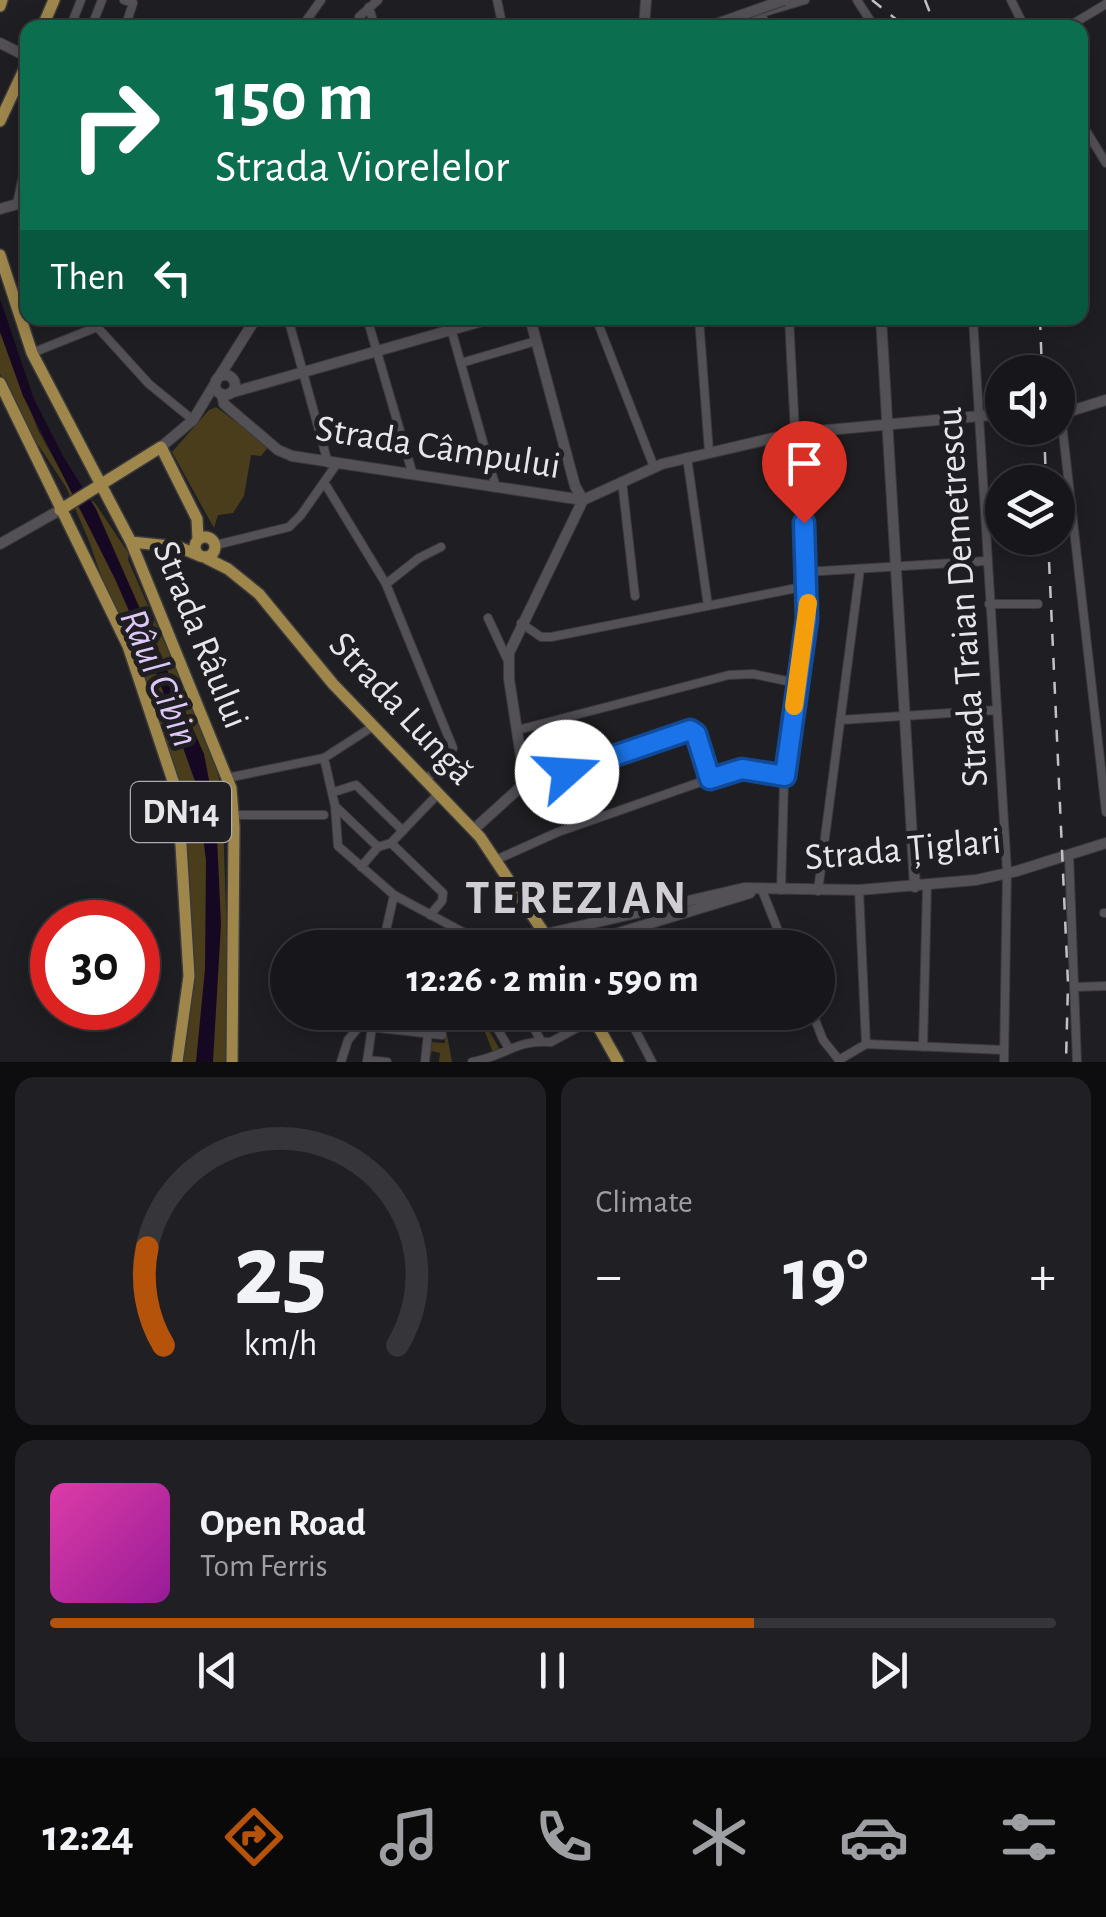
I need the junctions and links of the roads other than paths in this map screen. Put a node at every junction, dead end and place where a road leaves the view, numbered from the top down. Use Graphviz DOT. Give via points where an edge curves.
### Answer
graph roads {
  1 [pos="124,0"];
  2 [pos="378,0"];
  3 [pos="772,0"];
  4 [pos="784,0"];
  5 [pos="805,0"];
  6 [pos="370,7"];
  7 [pos="1104,8"];
  8 [pos="758,9"];
  9 [pos="128,20"];
  10 [pos="360,20"];
  11 [pos="372,20"];
  12 [pos="720,20"];
  13 [pos="728,20"];
  14 [pos="735,20"];
  15 [pos="764,20"];
  16 [pos="1081,20"];
  17 [pos="20,72"];
  18 [pos="0,120"];
  19 [pos="1088,135"];
  20 [pos="1106,163"];
  21 [pos="0,255"];
  22 [pos="20,316"];
  23 [pos="23,325"];
  24 [pos="252,325"];
  25 [pos="290,325"];
  26 [pos="369,325"];
  27 [pos="444,325"];
  28 [pos="451,325"];
  29 [pos="532,325"];
  30 [pos="599,325"];
  31 [pos="700,325"];
  32 [pos="790,325"];
  33 [pos="881,325"];
  34 [pos="973,325"];
  35 [pos="97,327"];
  36 [pos="536,342"];
  37 [pos="376,349"];
  38 [pos="32,353"];
  39 [pos="461,363"];
  40 [pos="302,370"];
  41 [pos="0,383"];
  42 [pos="225,386"];
  43 [pos="1106,400"];
  44 [pos="4,402"];
  45 [pos="1075,410"];
  46 [pos="979,414"];
  47 [pos="985,414"];
  48 [pos="888,418"];
  49 [pos="193,420"];
  50 [pos="801,432"];
  51 [pos="1063,445"];
  52 [pos="161,448"];
  53 [pos="709,452"];
  54 [pos="687,458"];
  55 [pos="332,464"];
  56 [pos="654,466"];
  57 [pos="413,476"];
  58 [pos="622,480"];
  59 [pos="324,482"];
  60 [pos="98,487"];
  61 [pos="496,488"];
  62 [pos="582,500"];
  63 [pos="60,505"];
  64 [pos="131,542"];
  65 [pos="0,544"];
  66 [pos="442,547"];
  67 [pos="205,549"];
  68 [pos="986,561"];
  69 [pos="896,567"];
  70 [pos="860,569"];
  71 [pos="804,572"];
  72 [pos="386,584"];
  73 [pos="807,586"];
  74 [pos="634,596"];
  75 [pos="989,604"];
  76 [pos="1038,604"];
  77 [pos="708,606"];
  78 [pos="488,618"];
  79 [pos="521,623"];
  80 [pos="508,661"];
  81 [pos="797,684"];
  82 [pos="997,710"];
  83 [pos="905,716"];
  84 [pos="840,720"];
  85 [pos="372,726"];
  86 [pos="518,730"];
  87 [pos="324,758"];
  88 [pos="785,776"];
  89 [pos="227,778"];
  90 [pos="710,779"];
  91 [pos="425,781"];
  92 [pos="524,786"];
  93 [pos="334,792"];
  94 [pos="438,794"];
  95 [pos="335,806"];
  96 [pos="1106,812"];
  97 [pos="234,814"];
  98 [pos="324,815"];
  99 [pos="474,830"];
  100 [pos="403,831"];
  101 [pos="391,843"];
  102 [pos="1106,843"];
  103 [pos="378,846"];
  104 [pos="1069,855"];
  105 [pos="498,859"];
  106 [pos="360,867"];
  107 [pos="1007,874"];
  108 [pos="921,886"];
  109 [pos="762,890"];
  110 [pos="781,890"];
  111 [pos="859,890"];
  112 [pos="818,891"];
  113 [pos="394,895"];
  114 [pos="430,915"];
  115 [pos="386,930"];
  116 [pos="457,930"];
  117 [pos="544,930"];
  118 [pos="554,930"];
  119 [pos="629,930"];
  120 [pos="778,930"];
  121 [pos="1106,986"];
  122 [pos="1075,987"];
  123 [pos="358,1030"];
  124 [pos="372,1030"];
  125 [pos="396,1030"];
  126 [pos="498,1030"];
  127 [pos="535,1030"];
  128 [pos="573,1030"];
  129 [pos="600,1030"];
  130 [pos="635,1030"];
  131 [pos="819,1030"];
  132 [pos="428,1034"];
  133 [pos="442,1035"];
  134 [pos="540,1039"];
  135 [pos="866,1044"];
  136 [pos="508,1047"];
  137 [pos="924,1047"];
  138 [pos="1004,1050"];
  139 [pos="180,1061"];
  140 [pos="367,1061"];
  141 [pos="840,1061"];
  142 [pos="232,1062"];
  143 [pos="342,1062"];
  144 [pos="388,1062"];
  145 [pos="425,1062"];
  146 [pos="472,1062"];
  147 [pos="618,1062"];
  148 [pos="652,1062"];
  149 [pos="1004,1062"];
  150 [pos="1077,1062"];
  1 -- 9 [label="street" via="133,4"];
  2 -- 6 [label="street"];
  3 -- 8 [label="street"];
  4 -- 13 [label="street, bridge"];
  5 -- 8 [label="street"];
  6 -- 10 [label="street"];
  6 -- 11 [label="street"];
  7 -- 16 [label="street"];
  8 -- 12 [label="street"];
  8 -- 14 [label="street"];
  8 -- 15 [label="street"];
  17 -- 18 [label="main road"];
  19 -- 20 [label="street"];
  21 -- 22 [label="main road, Strada Râului / DN14"];
  23 -- 38 [label="main road, Strada Râului / DN14"];
  24 -- 42 [label="street"];
  25 -- 40 [label="street"];
  26 -- 37 [label="street"];
  27 -- 37 [label="street"];
  28 -- 39 [label="street"];
  29 -- 36 [label="street"];
  30 -- 56 [label="street"];
  31 -- 53 [label="street"];
  32 -- 50 [label="street"];
  33 -- 48 [label="street"];
  34 -- 46 [label="street, Strada Traian Demetrescu"];
  35 -- 38 [label="street"];
  35 -- 49 [label="street" via="148,384"];
  36 -- 39 [label="street"];
  36 -- 62 [label="street"];
  37 -- 40 [label="street"];
  37 -- 57 [label="street"];
  38 -- 60 [label="main road, Strada Râului / DN14"];
  39 -- 61 [label="street"];
  40 -- 42 [label="street"];
  40 -- 55 [label="street"];
  41 -- 44 [label="main road, DN14"];
  42 -- 49 [label="street"];
  42 -- 55 [label="street, Strada Câmpului" via="222,402 282,452"];
  43 -- 45 [label="street"];
  44 -- 63 [label="main road, DN14"];
  46 -- 47 [label="street, Strada Câmpului"];
  46 -- 48 [label="street, Strada Câmpului"];
  46 -- 68 [label="street, Strada Traian Demetrescu"];
  48 -- 50 [label="street, Strada Câmpului"];
  48 -- 69 [label="street"];
  49 -- 52 [label="street"];
  50 -- 53 [label="street, Strada Câmpului"];
  50 -- 71 [label="street"];
  51 -- 96 [label="street"];
  52 -- 60 [label="main road"];
  52 -- 67 [label="main road"];
  53 -- 54 [label="street, Strada Câmpului"];
  54 -- 56 [label="street, Strada Câmpului"];
  54 -- 77 [label="street"];
  55 -- 57 [label="street, Strada Câmpului"];
  55 -- 59 [label="street"];
  56 -- 58 [label="street, Strada Câmpului"];
  57 -- 61 [label="street, Strada Câmpului"];
  58 -- 62 [label="street, Strada Câmpului"];
  58 -- 74 [label="street"];
  59 -- 67 [label="street" via="289,527"];
  59 -- 72 [label="street"];
  60 -- 63 [label="main road"];
  60 -- 64 [label="main road, Strada Râului / DN14"];
  61 -- 62 [label="street, Strada Câmpului"];
  62 -- 79 [label="street"];
  63 -- 65 [label="street"];
  63 -- 139 [label="main road, DN14" via="128,646 178,796 189,976"];
  64 -- 67 [label="main road, Strada Lungă"];
  64 -- 89 [label="main road, Strada Râului / DN14"];
  66 -- 72 [label="street"];
  67 -- 85 [label="main road, Strada Lungă" via="271,606"];
  68 -- 69 [label="street"];
  68 -- 75 [label="street, Strada Traian Demetrescu"];
  69 -- 70 [label="street"];
  69 -- 83 [label="street"];
  70 -- 71 [label="street"];
  70 -- 84 [label="street"];
  71 -- 73 [label="street"];
  72 -- 91 [label="street" via="453,748"];
  73 -- 77 [label="street"];
  73 -- 81 [label="street"];
  75 -- 76 [label="street"];
  75 -- 82 [label="street, Strada Traian Demetrescu"];
  77 -- 79 [label="street" via="551,637"];
  78 -- 80 [label="street"];
  79 -- 80 [label="street"];
  80 -- 86 [label="street"];
  81 -- 86 [label="street" via="729,675"];
  81 -- 88 [label="street"];
  82 -- 83 [label="street"];
  82 -- 107 [label="street, Strada Traian Demetrescu"];
  83 -- 84 [label="street"];
  83 -- 108 [label="street"];
  84 -- 112 [label="street"];
  85 -- 87 [label="street"];
  85 -- 91 [label="main road, Strada Lungă"];
  86 -- 92 [label="street"];
  87 -- 89 [label="street"];
  87 -- 93 [label="street"];
  88 -- 90 [label="street" via="742,769"];
  88 -- 110 [label="street"];
  89 -- 97 [label="main road, Strada Râului / DN14"];
  90 -- 92 [label="street" via="690,730"];
  90 -- 105 [label="street"];
  91 -- 94 [label="main road, Strada Lungă"];
  92 -- 99 [label="street"];
  93 -- 95 [label="street"];
  93 -- 100 [label="street" via="356,785"];
  94 -- 99 [label="main road, Strada Lungă"];
  94 -- 100 [label="street"];
  95 -- 103 [label="street"];
  95 -- 106 [label="street" via="338,846"];
  97 -- 98 [label="street"];
  97 -- 142 [label="main road, Strada Râului / DN14"];
  99 -- 105 [label="main road, Strada Lungă"];
  100 -- 101 [label="street"];
  101 -- 103 [label="street"];
  101 -- 114 [label="street" via="443,893"];
  102 -- 104 [label="street, Strada Țiglari"];
  103 -- 106 [label="street"];
  104 -- 107 [label="street, Strada Țiglari"];
  104 -- 122 [label="street"];
  105 -- 117 [label="main road, Strada Lungă"];
  106 -- 113 [label="street"];
  107 -- 108 [label="street, Strada Țiglari"];
  107 -- 138 [label="street, Strada Traian Demetrescu"];
  108 -- 111 [label="street, Strada Țiglari"];
  108 -- 137 [label="street"];
  109 -- 110 [label="street, Strada Țiglari"];
  109 -- 118 [label="street, Strada Țiglari" via="739,889"];
  109 -- 119 [label="street, Strada Țiglari"];
  109 -- 120 [label="street"];
  110 -- 112 [label="street, Strada Țiglari"];
  111 -- 112 [label="street, Strada Țiglari"];
  111 -- 135 [label="street"];
  113 -- 114 [label="street"];
  113 -- 115 [label="street"];
  114 -- 116 [label="street"];
  121 -- 122 [label="street"];
  122 -- 150 [label="street"];
  123 -- 143 [label="street"];
  124 -- 140 [label="street"];
  125 -- 132 [label="street"];
  126 -- 136 [label="street"];
  127 -- 134 [label="street"];
  128 -- 134 [label="street" via="551,1042"];
  129 -- 147 [label="main road"];
  130 -- 148 [label="street"];
  131 -- 141 [label="street"];
  132 -- 133 [label="street"];
  132 -- 145 [label="street"];
  134 -- 136 [label="street"];
  135 -- 137 [label="street"];
  135 -- 141 [label="street"];
  136 -- 146 [label="street" via="500,1056"];
  137 -- 138 [label="street"];
  138 -- 149 [label="street, Strada Traian Demetrescu"];
  140 -- 144 [label="street"];
}
